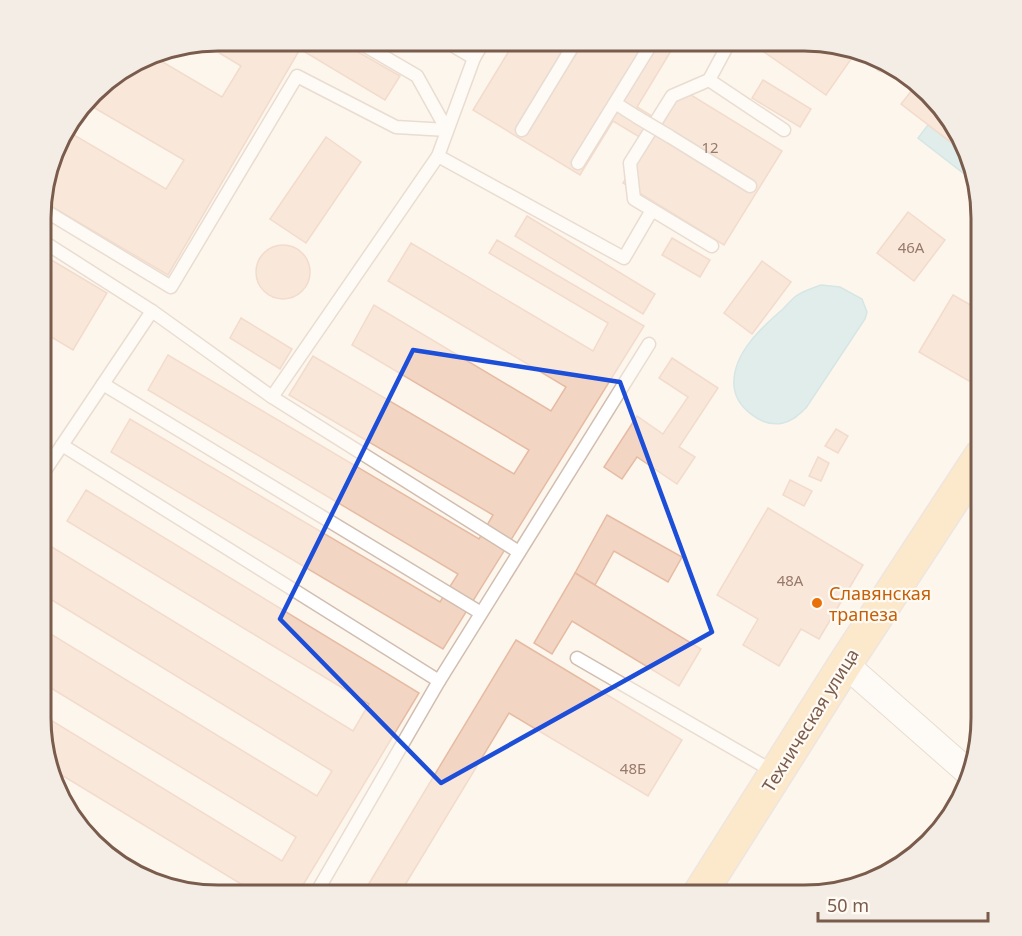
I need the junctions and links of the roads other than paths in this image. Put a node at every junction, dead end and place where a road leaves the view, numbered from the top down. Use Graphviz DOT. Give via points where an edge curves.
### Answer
graph roads {
  1 [pos="374,51"];
  2 [pos="462,51"];
  3 [pos="478,51"];
  4 [pos="570,51"];
  5 [pos="647,51"];
  6 [pos="725,51"];
  7 [pos="474,58"];
  8 [pos="709,80"];
  9 [pos="615,103"];
  10 [pos="447,130"];
  11 [pos="522,130"];
  12 [pos="784,130"];
  13 [pos="438,156"];
  14 [pos="578,162"];
  15 [pos="750,186"];
  16 [pos="652,210"];
  17 [pos="51,214"];
  18 [pos="51,246"];
  19 [pos="711,246"];
  20 [pos="152,311"];
  21 [pos="649,344"];
  22 [pos="103,384"];
  23 [pos="272,396"];
  24 [pos="62,445"];
  25 [pos="51,462"];
  26 [pos="971,471"];
  27 [pos="519,552"];
  28 [pos="481,614"];
  29 [pos="577,657"];
  30 [pos="845,663"];
  31 [pos="439,681"];
  32 [pos="963,768"];
  33 [pos="776,773"];
  34 [pos="321,885"];
  35 [pos="705,885"];
  1 -- 10 [label="lane" via="417,76"];
  2 -- 7 [label="lane"];
  3 -- 7 [label="lane"];
  4 -- 11 [label="lane"];
  5 -- 9 [label="lane"];
  6 -- 8 [label="lane"];
  7 -- 10 [label="lane"];
  8 -- 12 [label="lane"];
  8 -- 16 [label="lane" via="672,96 630,163 634,199"];
  9 -- 14 [label="lane"];
  9 -- 15 [label="lane, bridge"];
  10 -- 13 [label="lane"];
  10 -- 17 [label="lane" via="396,127 297,76 171,288"];
  13 -- 16 [label="lane" via="624,258"];
  13 -- 23 [label="lane"];
  16 -- 19 [label="lane"];
  18 -- 20 [label="lane"];
  20 -- 22 [label="lane"];
  20 -- 23 [label="lane"];
  21 -- 27 [label="lane"];
  22 -- 24 [label="lane"];
  22 -- 28 [label="lane"];
  23 -- 27 [label="lane"];
  24 -- 25 [label="lane"];
  24 -- 31 [label="lane"];
  26 -- 30 [label="main road, Техническая улица"];
  27 -- 28 [label="lane"];
  28 -- 31 [label="lane"];
  29 -- 33 [label="lane"];
  30 -- 32 [label="street"];
  30 -- 33 [label="main road, Техническая улица"];
  31 -- 34 [label="lane"];
  33 -- 35 [label="main road, Техническая улица"];
}
